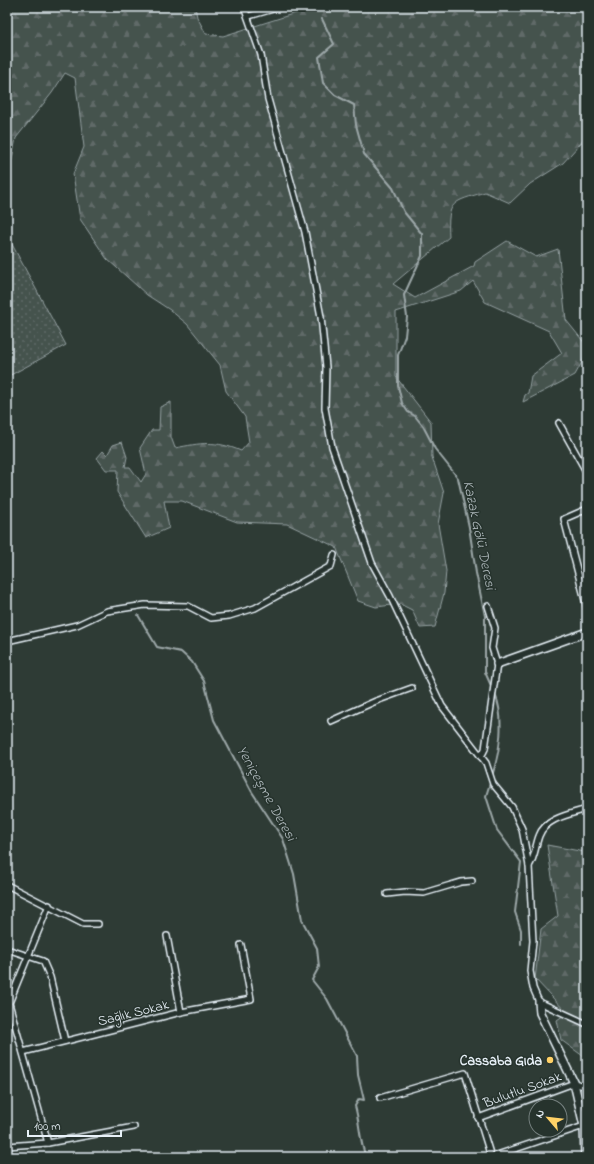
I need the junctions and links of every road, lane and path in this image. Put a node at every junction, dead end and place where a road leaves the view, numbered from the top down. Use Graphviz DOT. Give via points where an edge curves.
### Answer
graph roads {
  1 [pos="244,7"];
  2 [pos="280,7"];
  3 [pos="249,16"];
  4 [pos="558,424"];
  5 [pos="587,473"];
  6 [pos="587,509"];
  7 [pos="334,555"];
  8 [pos="488,606"];
  9 [pos="587,608"];
  10 [pos="587,632"];
  11 [pos="7,641"];
  12 [pos="497,664"];
  13 [pos="412,688"];
  14 [pos="331,721"];
  15 [pos="481,757"];
  16 [pos="587,809"];
  17 [pos="529,866"];
  18 [pos="472,881"];
  19 [pos="7,884"];
  20 [pos="387,894"];
  21 [pos="49,905"];
  22 [pos="98,924"];
  23 [pos="167,936"];
  24 [pos="241,945"];
  25 [pos="7,949"];
  26 [pos="28,956"];
  27 [pos="539,1002"];
  28 [pos="8,1003"];
  29 [pos="181,1012"];
  30 [pos="587,1024"];
  31 [pos="65,1041"];
  32 [pos="23,1052"];
  33 [pos="574,1083"];
  34 [pos="587,1087"];
  35 [pos="380,1098"];
  36 [pos="478,1118"];
  37 [pos="584,1126"];
  38 [pos="134,1127"];
  39 [pos="48,1143"];
  40 [pos="7,1146"];
  41 [pos="491,1157"];
  42 [pos="585,1157"];
  1 -- 3 [label="street"];
  2 -- 3 [label="street"];
  3 -- 15 [label="street" via="261,55 268,99 305,232 321,317 326,367 325,408 332,447 372,563 442,706"];
  4 -- 5 [label="street"];
  6 -- 9 [label="street" via="564,520"];
  7 -- 11 [label="street" via="331,566 314,577 254,608 228,616 211,618 188,606 145,605 107,611 77,625"];
  8 -- 12 [label="street" via="495,628 492,648"];
  10 -- 12 [label="street"];
  12 -- 15 [label="street" via="485,749"];
  13 -- 14 [label="street"];
  15 -- 17 [label="street" via="486,763 493,784 512,807 522,829"];
  16 -- 17 [label="street" via="546,825 539,835"];
  17 -- 27 [label="street" via="533,941 530,971"];
  18 -- 20 [label="street" via="424,894"];
  19 -- 21 [label="street"];
  21 -- 22 [label="street" via="83,924"];
  21 -- 26 [label="street"];
  23 -- 29 [label="street"];
  24 -- 29 [label="street, Sağlık Sokak" via="251,999"];
  25 -- 26 [label="street"];
  26 -- 28 [label="street"];
  26 -- 31 [label="street" via="43,961 50,977"];
  27 -- 30 [label="street"];
  27 -- 33 [label="street" via="540,1013"];
  28 -- 32 [label="street"];
  29 -- 31 [label="street, Sağlık Sokak"];
  31 -- 32 [label="street, Sağlık Sokak"];
  32 -- 39 [label="street"];
  33 -- 34 [label="street"];
  33 -- 36 [label="street, Bulutlu Sokak"];
  33 -- 37 [label="street"];
  35 -- 36 [label="street" via="465,1073"];
  36 -- 41 [label="street"];
  37 -- 41 [label="street"];
  37 -- 42 [label="street"];
  38 -- 39 [label="street"];
  39 -- 40 [label="street"];
}
